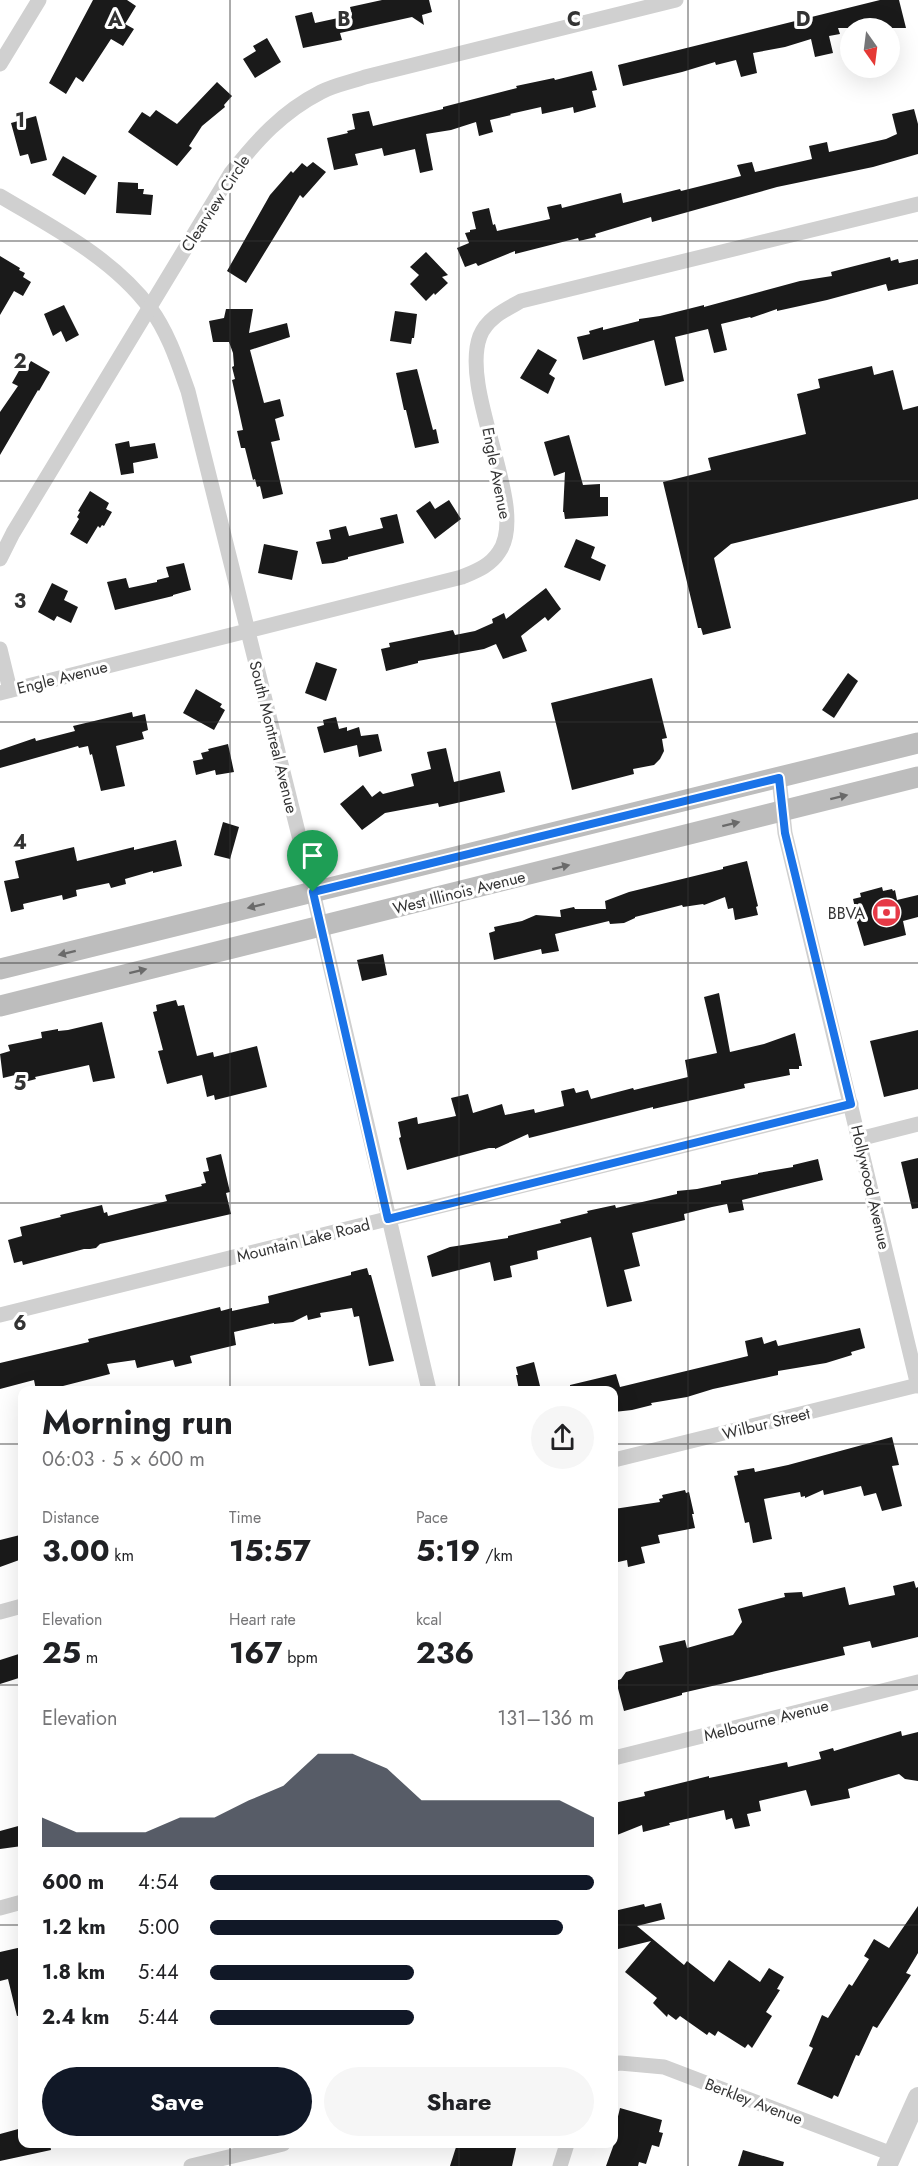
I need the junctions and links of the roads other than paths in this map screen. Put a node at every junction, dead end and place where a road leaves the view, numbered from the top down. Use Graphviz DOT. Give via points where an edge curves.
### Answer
graph roads {
  1 [pos="39,0"];
  2 [pos="676,0"];
  3 [pos="0,64"];
  4 [pos="0,196"];
  5 [pos="918,204"];
  6 [pos="150,308"];
  7 [pos="0,559"];
  8 [pos="247,631"];
  9 [pos="0,649"];
  10 [pos="5,692"];
  11 [pos="918,743"];
  12 [pos="918,777"];
  13 [pos="779,778"];
  14 [pos="783,812"];
  15 [pos="313,892"];
  16 [pos="320,926"];
  17 [pos="0,969"];
  18 [pos="0,1006"];
  19 [pos="851,1104"];
  20 [pos="918,1124"];
  21 [pos="859,1139"];
  22 [pos="388,1219"];
  23 [pos="0,1315"];
  24 [pos="428,1386"];
  25 [pos="918,1386"];
  26 [pos="618,1459"];
  27 [pos="18,1607"];
  28 [pos="0,1612"];
  29 [pos="918,1682"];
  30 [pos="618,1757"];
  31 [pos="18,1903"];
  32 [pos="0,1908"];
  33 [pos="618,2063"];
  34 [pos="918,2097"];
  35 [pos="266,2148"];
  36 [pos="566,2148"];
  37 [pos="890,2160"];
  38 [pos="191,2166"];
  39 [pos="560,2166"];
  1 -- 3 [label="street"];
  2 -- 6 [label="street, Clearview Circle" via="322,91 257,139 231,173"];
  4 -- 6 [label="street, South Montreal Avenue" via="73,239 114,270"];
  5 -- 8 [label="street, Engle Avenue" via="520,301 494,316 480,335 477,378 507,508 507,534 500,552 484,568 462,577"];
  6 -- 7 [label="street, Clearview Circle"];
  6 -- 8 [label="street, South Montreal Avenue" via="174,351 188,391"];
  8 -- 10 [label="street, Engle Avenue"];
  8 -- 15 [label="street, South Montreal Avenue"];
  9 -- 10 [label="street"];
  11 -- 13 [label="main road"];
  14 -- 12 [label="main road, West Illinois Avenue, one-way"];
  13 -- 14 [label="street, Hollywood Avenue"];
  13 -- 15 [label="main road"];
  16 -- 14 [label="main road, West Illinois Avenue, one-way"];
  14 -- 19 [label="street, Hollywood Avenue"];
  15 -- 16 [label="street, South Montreal Avenue"];
  15 -- 17 [label="main road, one-way"];
  18 -- 16 [label="main road, West Illinois Avenue, one-way"];
  16 -- 22 [label="street, South Montreal Avenue"];
  19 -- 21 [label="street, Hollywood Avenue"];
  19 -- 22 [label="street, Mountain Lake Road"];
  20 -- 21 [label="street"];
  21 -- 25 [label="street, Hollywood Avenue"];
  22 -- 23 [label="street, Mountain Lake Road"];
  22 -- 24 [label="street, South Montreal Avenue"];
  25 -- 26 [label="street, Wilbur Street"];
  27 -- 28 [label="street"];
  29 -- 30 [label="street, Melbourne Avenue"];
  31 -- 32 [label="street"];
  33 -- 37 [label="street, Berkley Avenue" via="664,2067"];
  34 -- 37 [label="street"];
  35 -- 38 [label="street"];
  36 -- 39 [label="street"];
}
